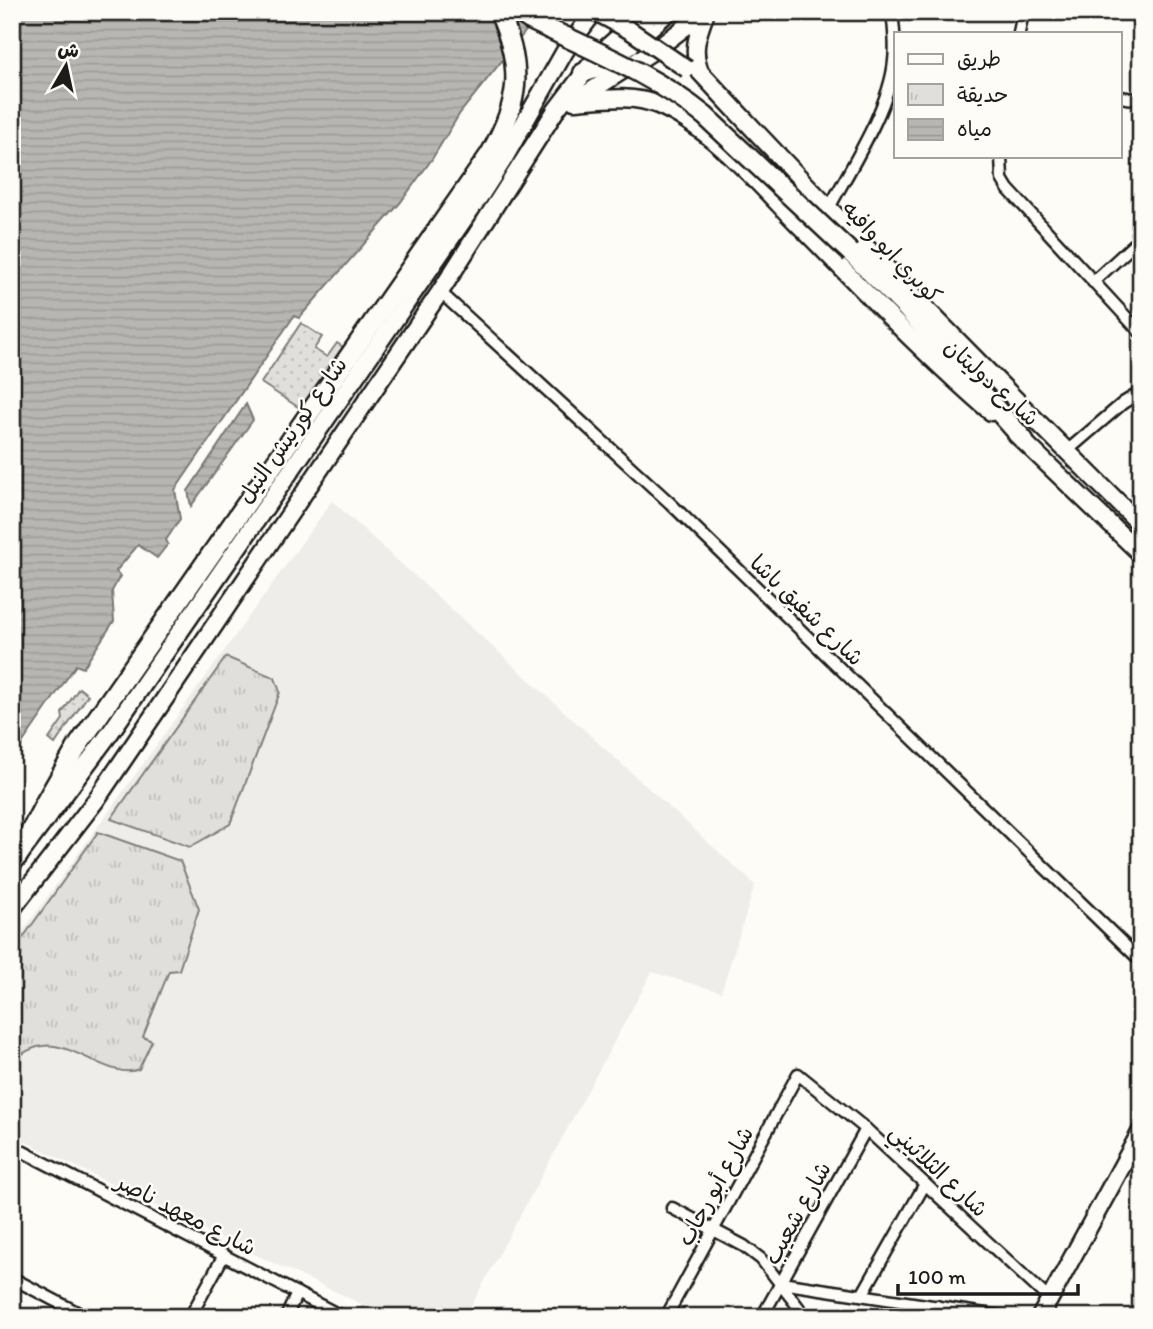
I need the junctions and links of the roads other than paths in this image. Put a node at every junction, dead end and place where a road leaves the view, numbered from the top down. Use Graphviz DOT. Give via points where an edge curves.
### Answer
graph roads {
  1 [pos="499,12"];
  2 [pos="518,12"];
  3 [pos="595,12"];
  4 [pos="647,12"];
  5 [pos="667,12"];
  6 [pos="705,12"];
  7 [pos="892,12"];
  8 [pos="1023,12"];
  9 [pos="1019,32"];
  10 [pos="894,44"];
  11 [pos="894,65"];
  12 [pos="583,73"];
  13 [pos="1122,97"];
  14 [pos="1141,100"];
  15 [pos="574,102"];
  16 [pos="556,110"];
  17 [pos="1001,158"];
  18 [pos="829,208"];
  19 [pos="1141,238"];
  20 [pos="1093,282"];
  21 [pos="440,292"];
  22 [pos="1141,334"];
  23 [pos="1141,392"];
  24 [pos="1024,440"];
  25 [pos="1067,452"];
  26 [pos="1141,525"];
  27 [pos="1141,541"];
  28 [pos="1141,554"];
  29 [pos="110,733"];
  30 [pos="130,750"];
  31 [pos="74,783"];
  32 [pos="96,800"];
  33 [pos="15,860"];
  34 [pos="12,909"];
  35 [pos="1141,961"];
  36 [pos="798,1074"];
  37 [pos="866,1129"];
  38 [pos="1138,1141"];
  39 [pos="13,1149"];
  40 [pos="925,1184"];
  41 [pos="672,1208"];
  42 [pos="713,1230"];
  43 [pos="224,1255"];
  44 [pos="12,1278"];
  45 [pos="780,1283"];
  46 [pos="297,1293"];
  47 [pos="862,1295"];
  48 [pos="1049,1300"];
  49 [pos="935,1312"];
  50 [pos="86,1317"];
  51 [pos="190,1317"];
  52 [pos="286,1317"];
  53 [pos="343,1317"];
  54 [pos="666,1317"];
  55 [pos="762,1317"];
  56 [pos="806,1317"];
  57 [pos="1005,1317"];
  58 [pos="1040,1317"];
  1 -- 33 [label="highway" via="515,60 516,80 510,116 496,145 79,744"];
  2 -- 24 [label="highway, bridge" via="640,74 705,116 906,307"];
  3 -- 27 [label="main road, كوبري ابو وافيه, bridge" via="687,69"];
  3 -- 29 [label="main road, شارع كورنيش النيل" via="565,51 482,193"];
  4 -- 12 [label="main road, شارع كورنيش النيل"];
  5 -- 12 [label="highway" via="607,64"];
  6 -- 15 [label="main road"];
  6 -- 18 [label="main road, شارع دوليتان" via="695,42 700,72"];
  7 -- 10 [label="street"];
  8 -- 9 [label="street"];
  11 -- 18 [label="street" via="870,133"];
  12 -- 16 [label="main road, شارع كورنيش النيل"];
  13 -- 14 [label="street"];
  15 -- 16 [label="main road"];
  15 -- 24 [label="main road, شارع دوليتان" via="639,99 686,120 733,158 914,342"];
  16 -- 21 [label="main road, شارع كورنيش النيل"];
  17 -- 20 [label="street" via="1002,179 1008,189"];
  18 -- 25 [label="main road, شارع دوليتان"];
  19 -- 20 [label="street"];
  20 -- 22 [label="street"];
  21 -- 30 [label="main road, شارع كورنيش النيل"];
  21 -- 35 [label="street, شارع شفيق باشا" via="670,503"];
  23 -- 25 [label="street"];
  24 -- 28 [label="main road, شارع دوليتان"];
  25 -- 26 [label="main road, شارع دوليتان"];
  29 -- 30 [label="main road" via="113,745"];
  29 -- 31 [label="main road, شارع كورنيش النيل"];
  30 -- 32 [label="main road, شارع كورنيش النيل"];
  31 -- 32 [label="main road" via="92,788"];
  31 -- 33 [label="main road, شارع كورنيش النيل"];
  32 -- 34 [label="main road, شارع كورنيش النيل"];
  36 -- 37 [label="street, شارع الثلاثيني"];
  36 -- 42 [label="street, شارع أبو رحاب"];
  37 -- 40 [label="street, شارع الثلاثيني"];
  37 -- 45 [label="street, شارع شعيب"];
  38 -- 48 [label="main road"];
  39 -- 43 [label="street, شارع معهد ناصر"];
  40 -- 47 [label="street"];
  40 -- 48 [label="street, شارع الثلاثيني"];
  41 -- 42 [label="street"];
  42 -- 45 [label="street" via="753,1252"];
  42 -- 54 [label="street, شارع أبو رحاب"];
  43 -- 46 [label="street, شارع معهد ناصر"];
  43 -- 51 [label="street"];
  44 -- 50 [label="street"];
  45 -- 47 [label="street"];
  45 -- 55 [label="street, شارع شعيب"];
  45 -- 56 [label="street"];
  46 -- 52 [label="street"];
  46 -- 53 [label="street, شارع معهد ناصر"];
  47 -- 49 [label="street"];
  48 -- 58 [label="main road"];
  49 -- 57 [label="street"];
}
